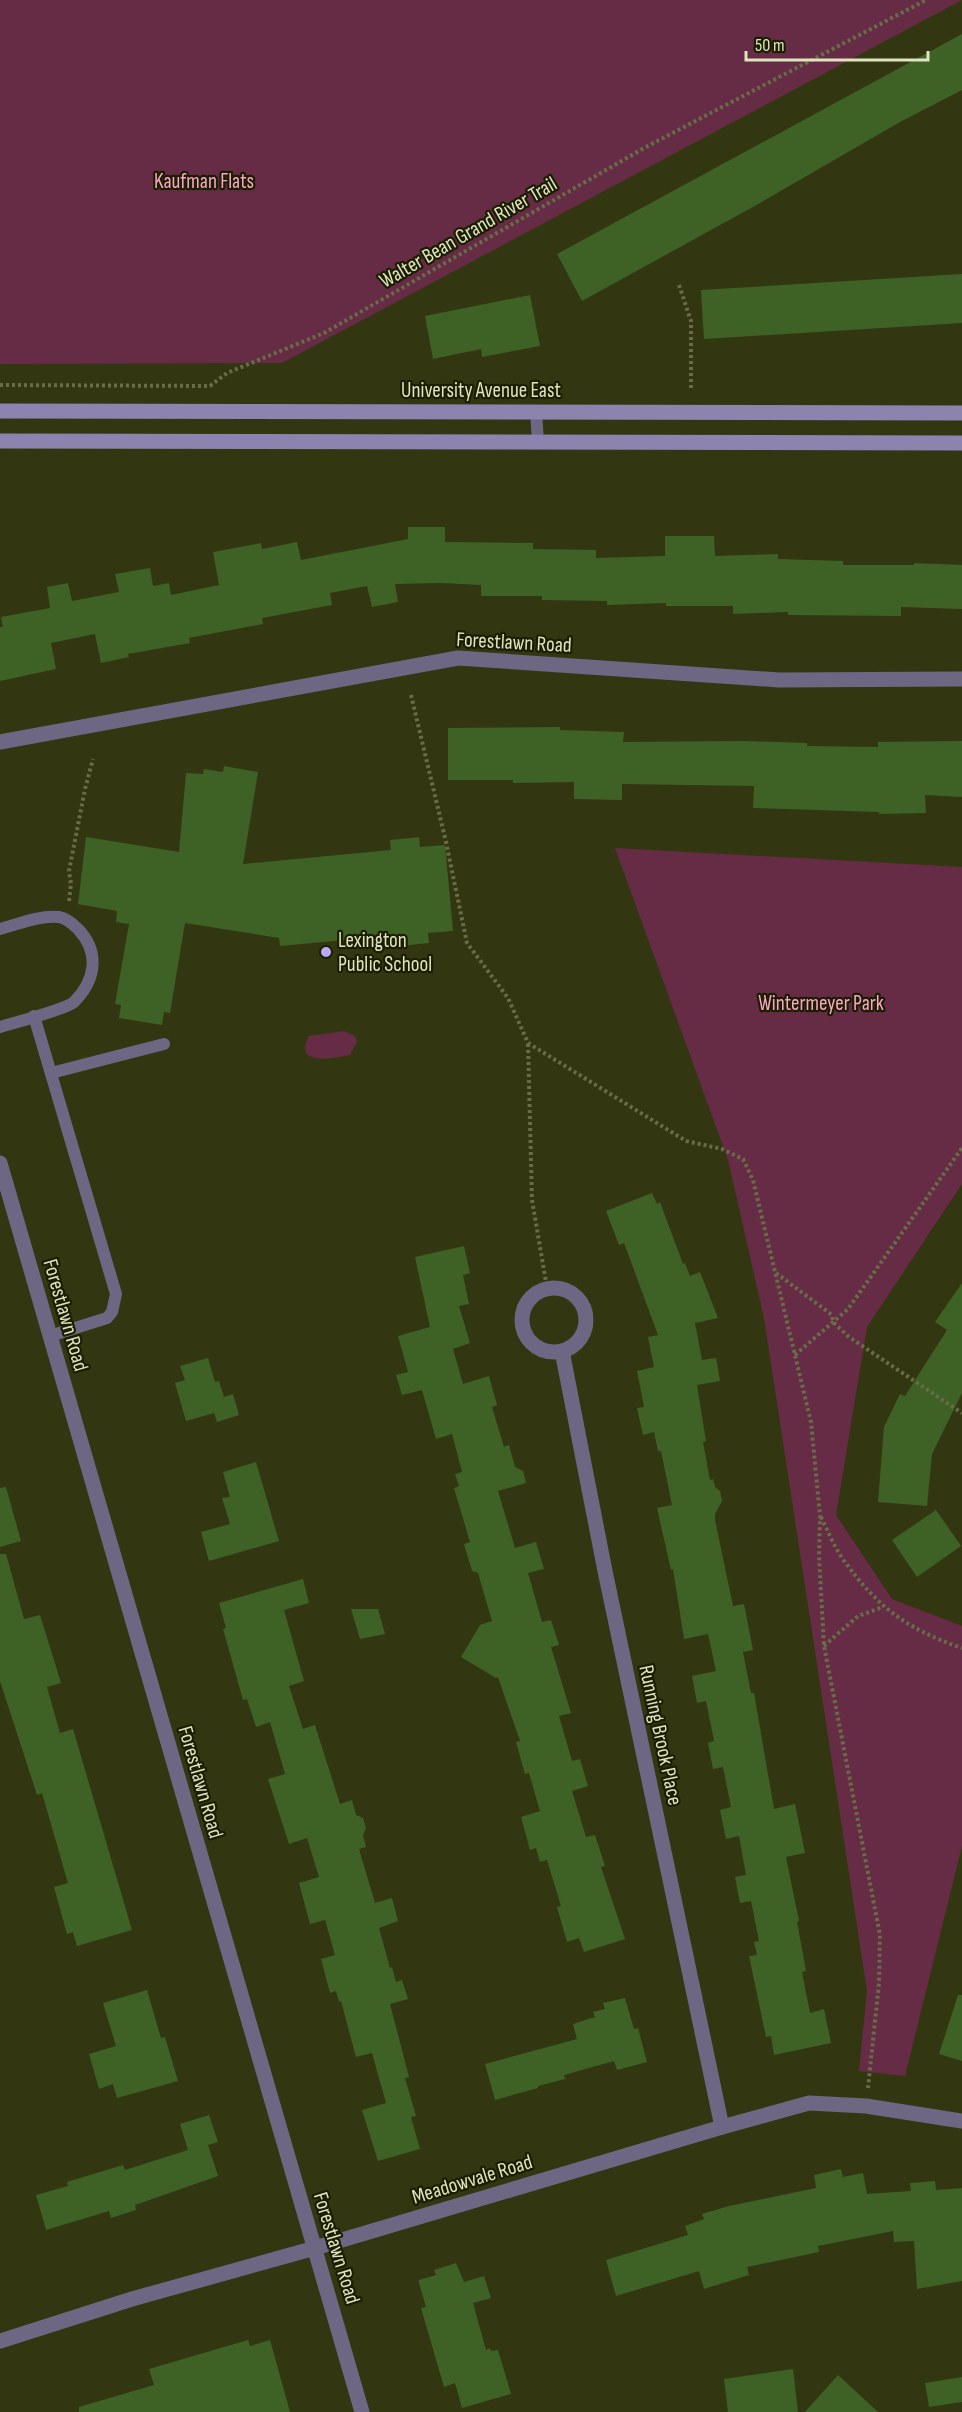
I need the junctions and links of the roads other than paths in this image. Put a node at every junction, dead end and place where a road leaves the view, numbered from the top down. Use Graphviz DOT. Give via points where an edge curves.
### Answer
graph roads {
  1 [pos="0,411"];
  2 [pos="537,411"];
  3 [pos="962,413"];
  4 [pos="0,441"];
  5 [pos="538,442"];
  6 [pos="962,443"];
  7 [pos="962,680"];
  8 [pos="0,742"];
  9 [pos="0,929"];
  10 [pos="34,1016"];
  11 [pos="0,1027"];
  12 [pos="164,1044"];
  13 [pos="51,1073"];
  14 [pos="0,1163"];
  15 [pos="50,1336"];
  16 [pos="562,1352"];
  17 [pos="962,2121"];
  18 [pos="722,2127"];
  19 [pos="315,2248"];
  20 [pos="0,2342"];
  21 [pos="362,2412"];
  1 -- 2 [label="main road, University Avenue East"];
  2 -- 3 [label="main road, University Avenue East"];
  2 -- 5 [label="lane"];
  4 -- 5 [label="main road"];
  5 -- 6 [label="main road"];
  7 -- 8 [label="street, Forestlawn Road" via="778,680 458,658"];
  9 -- 10 [label="lane" via="62,917 83,934 93,952 91,977 73,1003"];
  10 -- 11 [label="lane"];
  10 -- 13 [label="lane"];
  12 -- 13 [label="lane"];
  13 -- 15 [label="lane" via="116,1294 107,1318"];
  14 -- 15 [label="street, Forestlawn Road"];
  15 -- 19 [label="street, Forestlawn Road"];
  16 -- 16 [label="street" via="579,1341 587,1320 585,1308 568,1290 547,1288 533,1295 521,1321 531,1343 540,1350"];
  16 -- 18 [label="street, Running Brook Place" via="604,1571"];
  17 -- 18 [label="street, Meadowvale Road" via="866,2106 809,2103"];
  18 -- 19 [label="street, Meadowvale Road"];
  19 -- 20 [label="street, Meadowvale Road" via="132,2299"];
  19 -- 21 [label="street, Forestlawn Road"];
}
